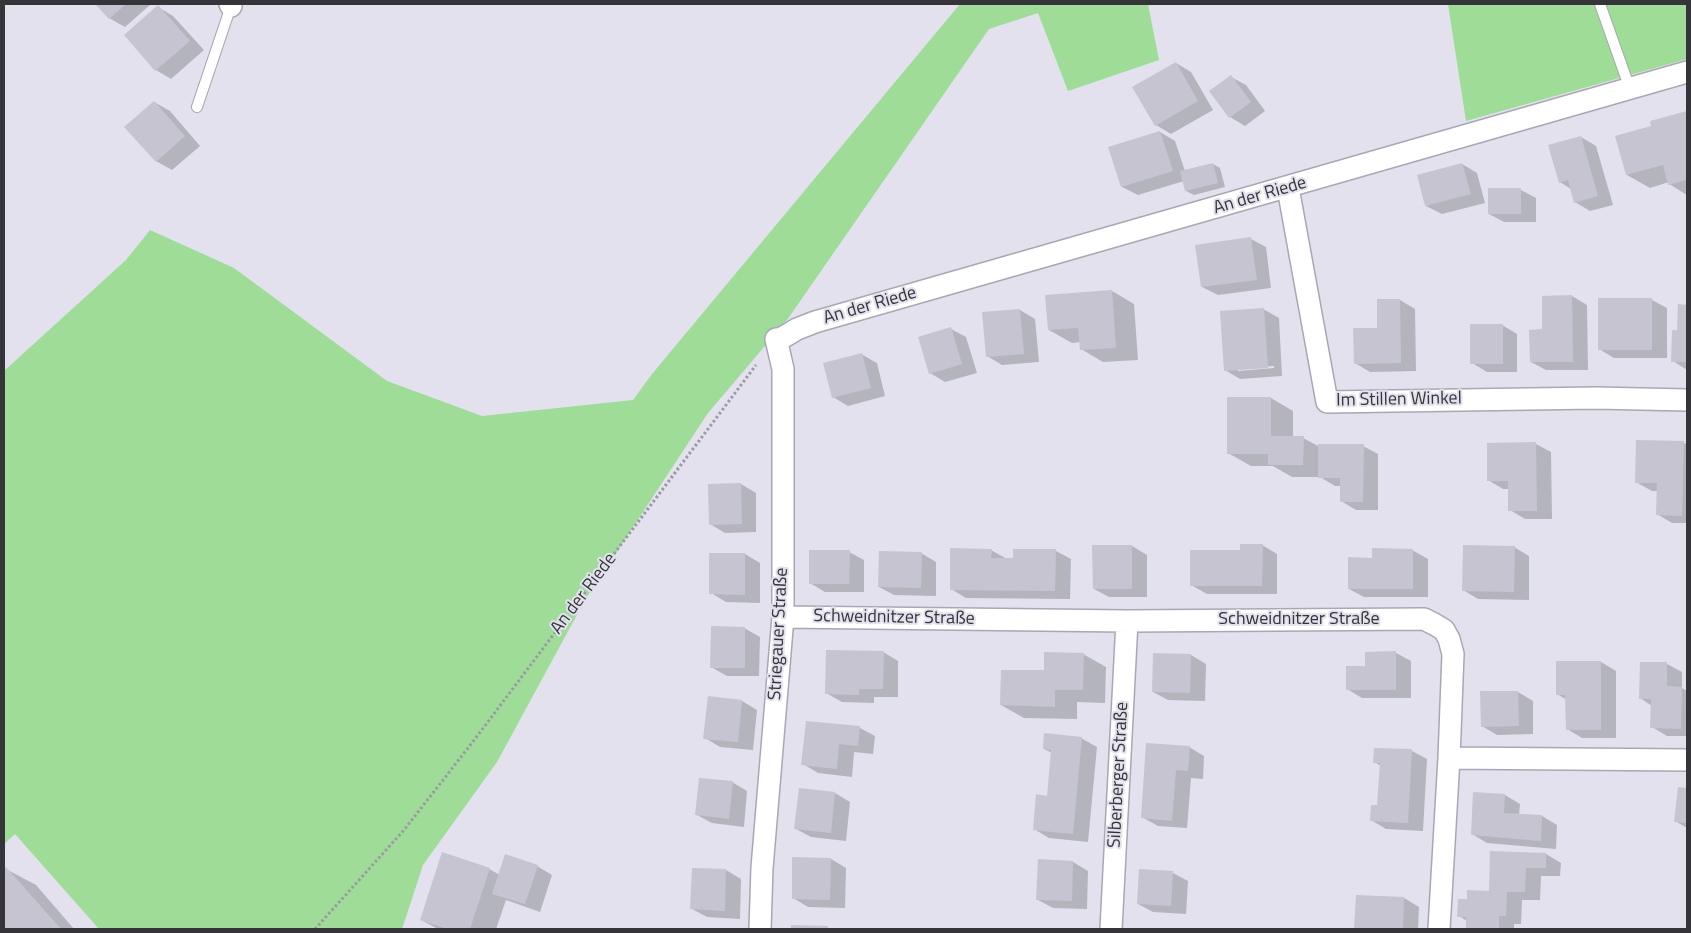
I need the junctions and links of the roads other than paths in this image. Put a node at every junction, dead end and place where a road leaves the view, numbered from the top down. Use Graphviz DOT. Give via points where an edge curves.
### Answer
graph roads {
  1 [pos="1600,4"];
  2 [pos="231,5"];
  3 [pos="1687,72"];
  4 [pos="1630,89"];
  5 [pos="197,107"];
  6 [pos="1288,188"];
  7 [pos="776,339"];
  8 [pos="1687,400"];
  9 [pos="783,617"];
  10 [pos="1127,621"];
  11 [pos="1449,758"];
  12 [pos="1687,760"];
  13 [pos="760,929"];
  14 [pos="1111,929"];
  15 [pos="1439,929"];
  1 -- 4 [label="lane"];
  2 -- 5 [label="lane"];
  3 -- 4 [label="street, An der Riede"];
  4 -- 6 [label="street, An der Riede"];
  6 -- 7 [label="street, An der Riede" via="815,322"];
  6 -- 8 [label="street, Im Stillen Winkel" via="1327,402 1596,398"];
  7 -- 9 [label="street, Striegauer Straße" via="783,370"];
  9 -- 10 [label="street, Schweidnitzer Straße"];
  9 -- 13 [label="street, Striegauer Straße"];
  10 -- 11 [label="street, Schweidnitzer Straße" via="1424,619 1444,630 1453,654"];
  10 -- 14 [label="street, Silberberger Straße"];
  11 -- 12 [label="street"];
  11 -- 15 [label="street, Schweidnitzer Straße"];
}
